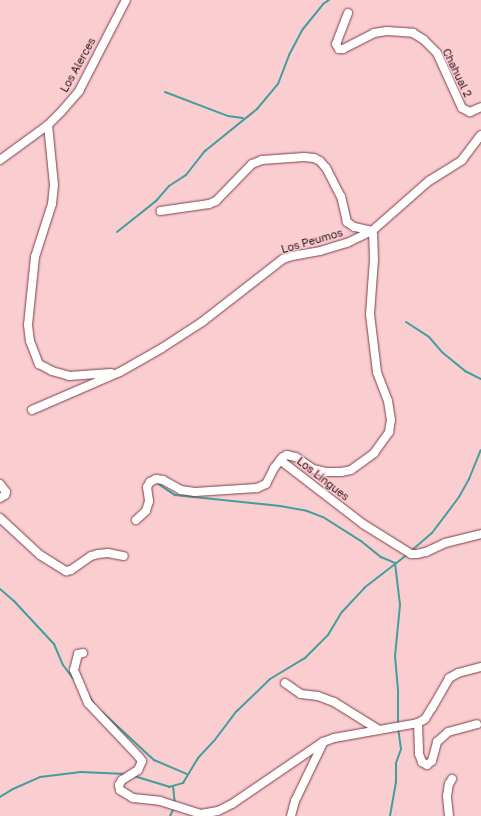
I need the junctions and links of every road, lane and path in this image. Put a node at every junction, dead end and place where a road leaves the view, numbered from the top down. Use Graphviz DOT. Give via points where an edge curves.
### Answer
graph roads {
  1 [pos="126,0"];
  2 [pos="348,13"];
  3 [pos="481,107"];
  4 [pos="48,125"];
  5 [pos="481,135"];
  6 [pos="0,160"];
  7 [pos="161,211"];
  8 [pos="372,231"];
  9 [pos="120,372"];
  10 [pos="32,410"];
  11 [pos="280,460"];
  12 [pos="0,484"];
  13 [pos="0,498"];
  14 [pos="0,518"];
  15 [pos="136,520"];
  16 [pos="481,534"];
  17 [pos="124,556"];
  18 [pos="83,653"];
  19 [pos="481,666"];
  20 [pos="285,683"];
  21 [pos="418,723"];
  22 [pos="476,724"];
  23 [pos="379,730"];
  24 [pos="324,742"];
  25 [pos="452,779"];
  26 [pos="291,816"];
  27 [pos="449,816"];
  1 -- 4 [label="street, Los Alerces" via="79,91"];
  2 -- 3 [label="street, Chahual 2" via="336,44 339,49 374,33 413,33 437,52 462,108 470,112"];
  4 -- 6 [label="street, Los Alerces"];
  4 -- 9 [label="street" via="54,186 52,204 35,257 28,325 30,341 39,364 52,371 69,376"];
  5 -- 8 [label="street, Los Peumos" via="462,160 429,181"];
  7 -- 8 [label="street" via="216,201 252,164 272,158 304,157 314,158 326,168 342,197 347,222"];
  8 -- 9 [label="street, Los Peumos" via="347,243 283,260 202,322"];
  8 -- 11 [label="street, Los Lingues" via="374,245 370,314 377,372 390,410 389,432 374,453 351,470 326,472 313,469 291,455"];
  9 -- 10 [label="street, Los Peumos"];
  11 -- 15 [label="street" via="266,484 257,488 195,492 181,490 156,479 147,487 149,501 146,511"];
  11 -- 16 [label="street, Los Lingues" via="363,524 411,554 426,552 445,543"];
  12 -- 13 [label="street" via="6,492"];
  14 -- 17 [label="street" via="40,555 66,571 90,556 108,553"];
  18 -- 24 [label="street" via="78,654 74,670 88,703 142,761 138,770 125,777 119,785 123,793 133,798 160,801 201,814 218,811 250,794"];
  19 -- 21 [label="street" via="449,678 425,719"];
  20 -- 23 [label="street" via="301,694 318,696 334,702"];
  21 -- 22 [label="street" via="419,754 422,762 427,765 432,761 437,742 448,732"];
  21 -- 23 [label="street"];
  23 -- 24 [label="street"];
  24 -- 26 [label="street" via="295,801"];
  25 -- 27 [label="street" via="447,796"];
}
